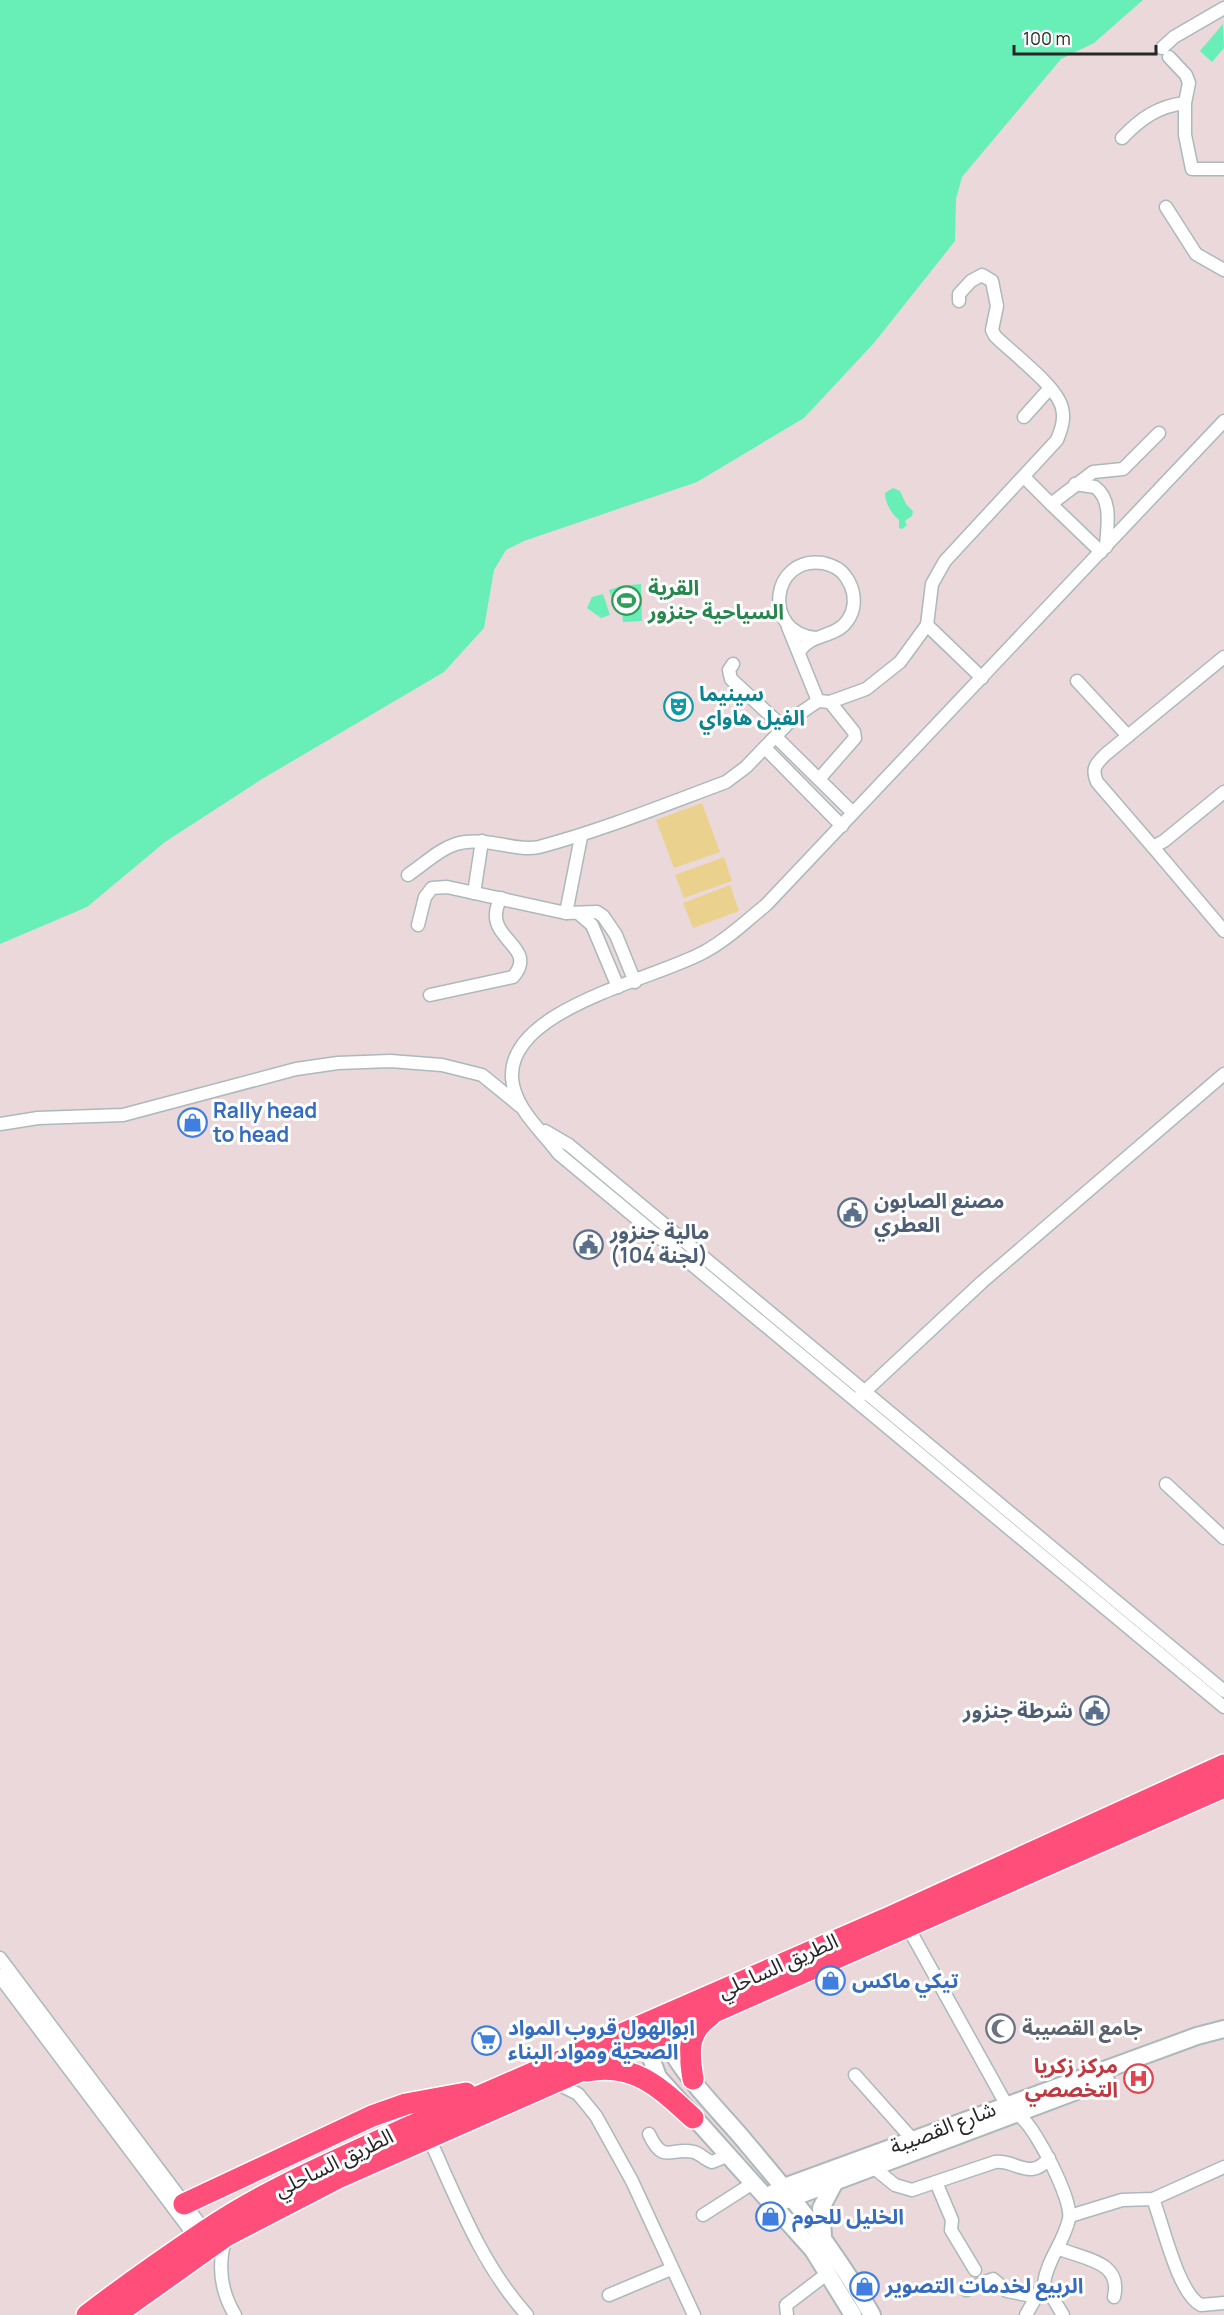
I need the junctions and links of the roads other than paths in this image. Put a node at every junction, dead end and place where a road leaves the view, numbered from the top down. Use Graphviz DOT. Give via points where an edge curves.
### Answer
graph roads {
  1 [pos="1224,8"];
  2 [pos="1185,103"];
  3 [pos="1122,138"];
  4 [pos="1224,169"];
  5 [pos="1166,207"];
  6 [pos="1224,270"];
  7 [pos="959,301"];
  8 [pos="1050,388"];
  9 [pos="1024,417"];
  10 [pos="1224,422"];
  11 [pos="1159,433"];
  12 [pos="1025,478"];
  13 [pos="1075,484"];
  14 [pos="1052,504"];
  15 [pos="1103,550"];
  16 [pos="786,623"];
  17 [pos="927,625"];
  18 [pos="816,638"];
  19 [pos="800,652"];
  20 [pos="1224,657"];
  21 [pos="733,664"];
  22 [pos="982,678"];
  23 [pos="1077,681"];
  24 [pos="824,701"];
  25 [pos="780,733"];
  26 [pos="1128,736"];
  27 [pos="765,748"];
  28 [pos="819,779"];
  29 [pos="1224,792"];
  30 [pos="854,813"];
  31 [pos="842,826"];
  32 [pos="581,837"];
  33 [pos="482,841"];
  34 [pos="1153,847"];
  35 [pos="408,875"];
  36 [pos="474,893"];
  37 [pos="501,898"];
  38 [pos="572,913"];
  39 [pos="418,925"];
  40 [pos="1224,931"];
  41 [pos="634,982"];
  42 [pos="618,987"];
  43 [pos="430,995"];
  44 [pos="1224,1074"];
  45 [pos="520,1106"];
  46 [pos="0,1124"];
  47 [pos="539,1128"];
  48 [pos="615,1184"];
  49 [pos="608,1195"];
  50 [pos="789,1329"];
  51 [pos="781,1340"];
  52 [pos="866,1390"];
  53 [pos="856,1401"];
  54 [pos="1166,1484"];
  55 [pos="1224,1538"];
  56 [pos="1224,1690"];
  57 [pos="1224,1707"];
  58 [pos="1224,1766"];
  59 [pos="1224,1787"];
  60 [pos="909,1929"];
  61 [pos="0,1958"];
  62 [pos="4,1973"];
  63 [pos="725,2006"];
  64 [pos="1224,2029"];
  65 [pos="651,2030"];
  66 [pos="1224,2041"];
  67 [pos="855,2075"];
  68 [pos="560,2078"];
  69 [pos="693,2079"];
  70 [pos="508,2085"];
  71 [pos="1010,2109"];
  72 [pos="693,2118"];
  73 [pos="649,2134"];
  74 [pos="429,2138"];
  75 [pos="913,2140"];
  76 [pos="727,2156"];
  77 [pos="1049,2158"];
  78 [pos="873,2167"];
  79 [pos="1224,2167"];
  80 [pos="837,2180"];
  81 [pos="936,2182"];
  82 [pos="753,2183"];
  83 [pos="788,2192"];
  84 [pos="1153,2199"];
  85 [pos="770,2201"];
  86 [pos="184,2204"];
  87 [pos="703,2215"];
  88 [pos="1070,2216"];
  89 [pos="200,2234"];
  90 [pos="226,2236"];
  91 [pos="823,2237"];
  92 [pos="1058,2248"];
  93 [pos="671,2269"];
  94 [pos="975,2270"];
  95 [pos="828,2273"];
  96 [pos="1044,2283"];
  97 [pos="966,2290"];
  98 [pos="609,2295"];
  99 [pos="1224,2295"];
  100 [pos="1114,2297"];
  101 [pos="1037,2298"];
  102 [pos="1213,2304"];
  103 [pos="87,2315"];
  104 [pos="116,2315"];
  105 [pos="235,2315"];
  106 [pos="527,2315"];
  107 [pos="694,2315"];
  108 [pos="787,2315"];
  109 [pos="853,2315"];
  110 [pos="872,2315"];
  111 [pos="1026,2315"];
  112 [pos="1064,2315"];
  113 [pos="1191,2315"];
  1 -- 2 [label="street" via="1174,37 1166,53 1186,75 1189,83"];
  2 -- 3 [label="street" via="1150,114"];
  2 -- 4 [label="street" via="1185,135 1192,169"];
  5 -- 6 [label="street" via="1196,254"];
  7 -- 8 [label="street" via="959,294 977,277 982,275 992,281 996,293 992,330 995,336"];
  8 -- 9 [label="street"];
  8 -- 12 [label="street" via="1062,407 1063,425 1057,440"];
  10 -- 15 [label="street"];
  11 -- 13 [label="street" via="1123,469 1093,472"];
  12 -- 14 [label="street"];
  12 -- 17 [label="street" via="945,561 932,584"];
  13 -- 14 [label="street"];
  13 -- 15 [label="street" via="1095,487 1105,498 1108,520"];
  14 -- 15 [label="street"];
  15 -- 22 [label="street"];
  16 -- 18 [label="street" via="796,632"];
  16 -- 18 [label="street" via="778,596 792,570 803,564 828,564 840,570 852,586 852,611 841,629"];
  16 -- 19 [label="street"];
  17 -- 22 [label="street"];
  17 -- 24 [label="street" via="900,662 866,688"];
  18 -- 19 [label="street" via="804,644"];
  19 -- 24 [label="street"];
  20 -- 26 [label="street"];
  21 -- 25 [label="street" via="730,679"];
  22 -- 30 [label="street"];
  23 -- 26 [label="street"];
  24 -- 25 [label="street" via="793,718"];
  24 -- 28 [label="street" via="854,732 855,738"];
  25 -- 27 [label="street"];
  25 -- 28 [label="street"];
  26 -- 34 [label="street" via="1096,764 1093,772 1097,782"];
  27 -- 31 [label="street"];
  27 -- 32 [label="street" via="726,782"];
  28 -- 30 [label="street"];
  29 -- 34 [label="street"];
  30 -- 31 [label="street"];
  31 -- 41 [label="street" via="766,905 728,936 705,952"];
  32 -- 33 [label="street" via="535,848"];
  32 -- 38 [label="street"];
  33 -- 35 [label="street" via="469,839 450,844"];
  33 -- 36 [label="street"];
  34 -- 40 [label="street"];
  36 -- 37 [label="street"];
  36 -- 39 [label="street" via="432,888 425,897"];
  37 -- 38 [label="street"];
  37 -- 43 [label="street" via="494,916 519,954 519,970 513,977"];
  38 -- 41 [label="street" via="587,910 603,916"];
  38 -- 42 [label="street" via="592,926"];
  41 -- 42 [label="street"];
  42 -- 45 [label="street" via="570,1007 532,1033 514,1060 512,1075"];
  44 -- 52 [label="street" via="981,1282"];
  45 -- 46 [label="street" via="482,1076 442,1065 390,1061 296,1069 123,1115 38,1118"];
  45 -- 47 [label="street"];
  47 -- 48 [label="street" via="568,1145"];
  47 -- 49 [label="street" via="559,1154"];
  48 -- 49 [label="street"];
  48 -- 50 [label="street"];
  49 -- 51 [label="street"];
  50 -- 51 [label="street"];
  50 -- 52 [label="street"];
  51 -- 53 [label="street"];
  52 -- 53 [label="street"];
  52 -- 56 [label="street"];
  53 -- 57 [label="street"];
  54 -- 55 [label="street"];
  58 -- 65 [label="highway, الطريق الساحلي"];
  59 -- 60 [label="highway, الطريق الساحلي"];
  60 -- 63 [label="highway, الطريق الساحلي"];
  60 -- 71 [label="street"];
  61 -- 62 [label="street"];
  62 -- 86 [label="street"];
  62 -- 89 [label="street"];
  63 -- 65 [label="highway, الطريق الساحلي"];
  63 -- 69 [label="highway" via="703,2020 692,2036 689,2045"];
  64 -- 71 [label="street, شارع القصيبة"];
  65 -- 68 [label="highway, الطريق الساحلي"];
  65 -- 69 [label="street"];
  65 -- 70 [label="highway, الطريق الساحلي"];
  65 -- 72 [label="street" via="658,2077"];
  66 -- 71 [label="street"];
  67 -- 75 [label="street"];
  68 -- 72 [label="highway" via="595,2070 620,2070 654,2083"];
  68 -- 74 [label="highway, الطريق الساحلي"];
  68 -- 93 [label="street" via="596,2116 632,2181"];
  69 -- 83 [label="street"];
  70 -- 86 [label="highway" via="406,2104 372,2116"];
  70 -- 89 [label="highway, الطريق الساحلي" via="328,2164"];
  71 -- 75 [label="street, شارع القصيبة"];
  71 -- 77 [label="street" via="1023,2118"];
  71 -- 78 [label="street"];
  72 -- 76 [label="street"];
  73 -- 76 [label="street" via="657,2149 669,2154 695,2152 712,2162"];
  74 -- 90 [label="highway, الطريق الساحلي" via="338,2178"];
  74 -- 106 [label="street" via="489,2263"];
  75 -- 83 [label="street, شارع القصيبة"];
  76 -- 82 [label="street"];
  77 -- 81 [label="street" via="1027,2170 995,2162"];
  77 -- 88 [label="street"];
  78 -- 80 [label="street"];
  78 -- 81 [label="street" via="895,2185 907,2189"];
  79 -- 84 [label="street"];
  80 -- 83 [label="street"];
  80 -- 91 [label="street" via="821,2208"];
  81 -- 94 [label="street" via="952,2220 951,2230"];
  82 -- 85 [label="street"];
  82 -- 87 [label="street"];
  83 -- 85 [label="street"];
  83 -- 91 [label="street"];
  84 -- 88 [label="street" via="1122,2200"];
  84 -- 102 [label="street" via="1191,2298"];
  85 -- 95 [label="street"];
  86 -- 89 [label="street"];
  88 -- 92 [label="street"];
  89 -- 103 [label="highway, الطريق الساحلي"];
  90 -- 104 [label="highway, الطريق الساحلي"];
  90 -- 105 [label="street" via="220,2271 225,2295"];
  91 -- 110 [label="street"];
  92 -- 96 [label="street"];
  92 -- 100 [label="street" via="1099,2261 1116,2283"];
  93 -- 98 [label="street"];
  93 -- 107 [label="street"];
  95 -- 108 [label="street" via="792,2298 786,2305"];
  95 -- 109 [label="street"];
  96 -- 101 [label="street"];
  96 -- 112 [label="street"];
  97 -- 101 [label="street" via="993,2279 1007,2291"];
  99 -- 102 [label="street"];
  101 -- 111 [label="street"];
  102 -- 113 [label="street"];
}
